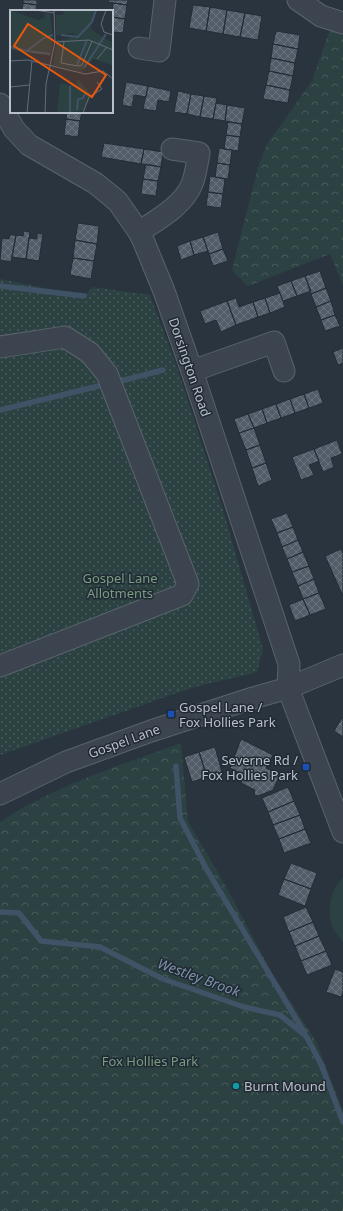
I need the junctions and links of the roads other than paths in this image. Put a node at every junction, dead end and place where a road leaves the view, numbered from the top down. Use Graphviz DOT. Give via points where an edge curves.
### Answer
graph roads {
  1 [pos="165,0"];
  2 [pos="298,0"];
  3 [pos="343,23"];
  4 [pos="139,48"];
  5 [pos="0,104"];
  6 [pos="172,149"];
  7 [pos="139,232"];
  8 [pos="0,347"];
  9 [pos="192,371"];
  10 [pos="284,371"];
  11 [pos="343,665"];
  12 [pos="0,666"];
  13 [pos="288,688"];
  14 [pos="2,790"];
  15 [pos="343,832"];
  1 -- 4 [label="street" via="159,51"];
  2 -- 3 [label="street" via="321,16"];
  5 -- 7 [label="street, Dorsington Road" via="14,129 29,145 95,183 118,202"];
  6 -- 7 [label="street" via="199,153 192,184 182,200"];
  7 -- 9 [label="street, Dorsington Road" via="164,291"];
  8 -- 12 [label="street" via="65,337 90,353 107,374 188,584 182,595"];
  9 -- 10 [label="street" via="274,342"];
  9 -- 13 [label="street, Dorsington Road" via="289,664"];
  11 -- 13 [label="street, Gospel Lane"];
  13 -- 14 [label="street, Gospel Lane" via="151,731 73,759"];
  13 -- 15 [label="street"];
}
